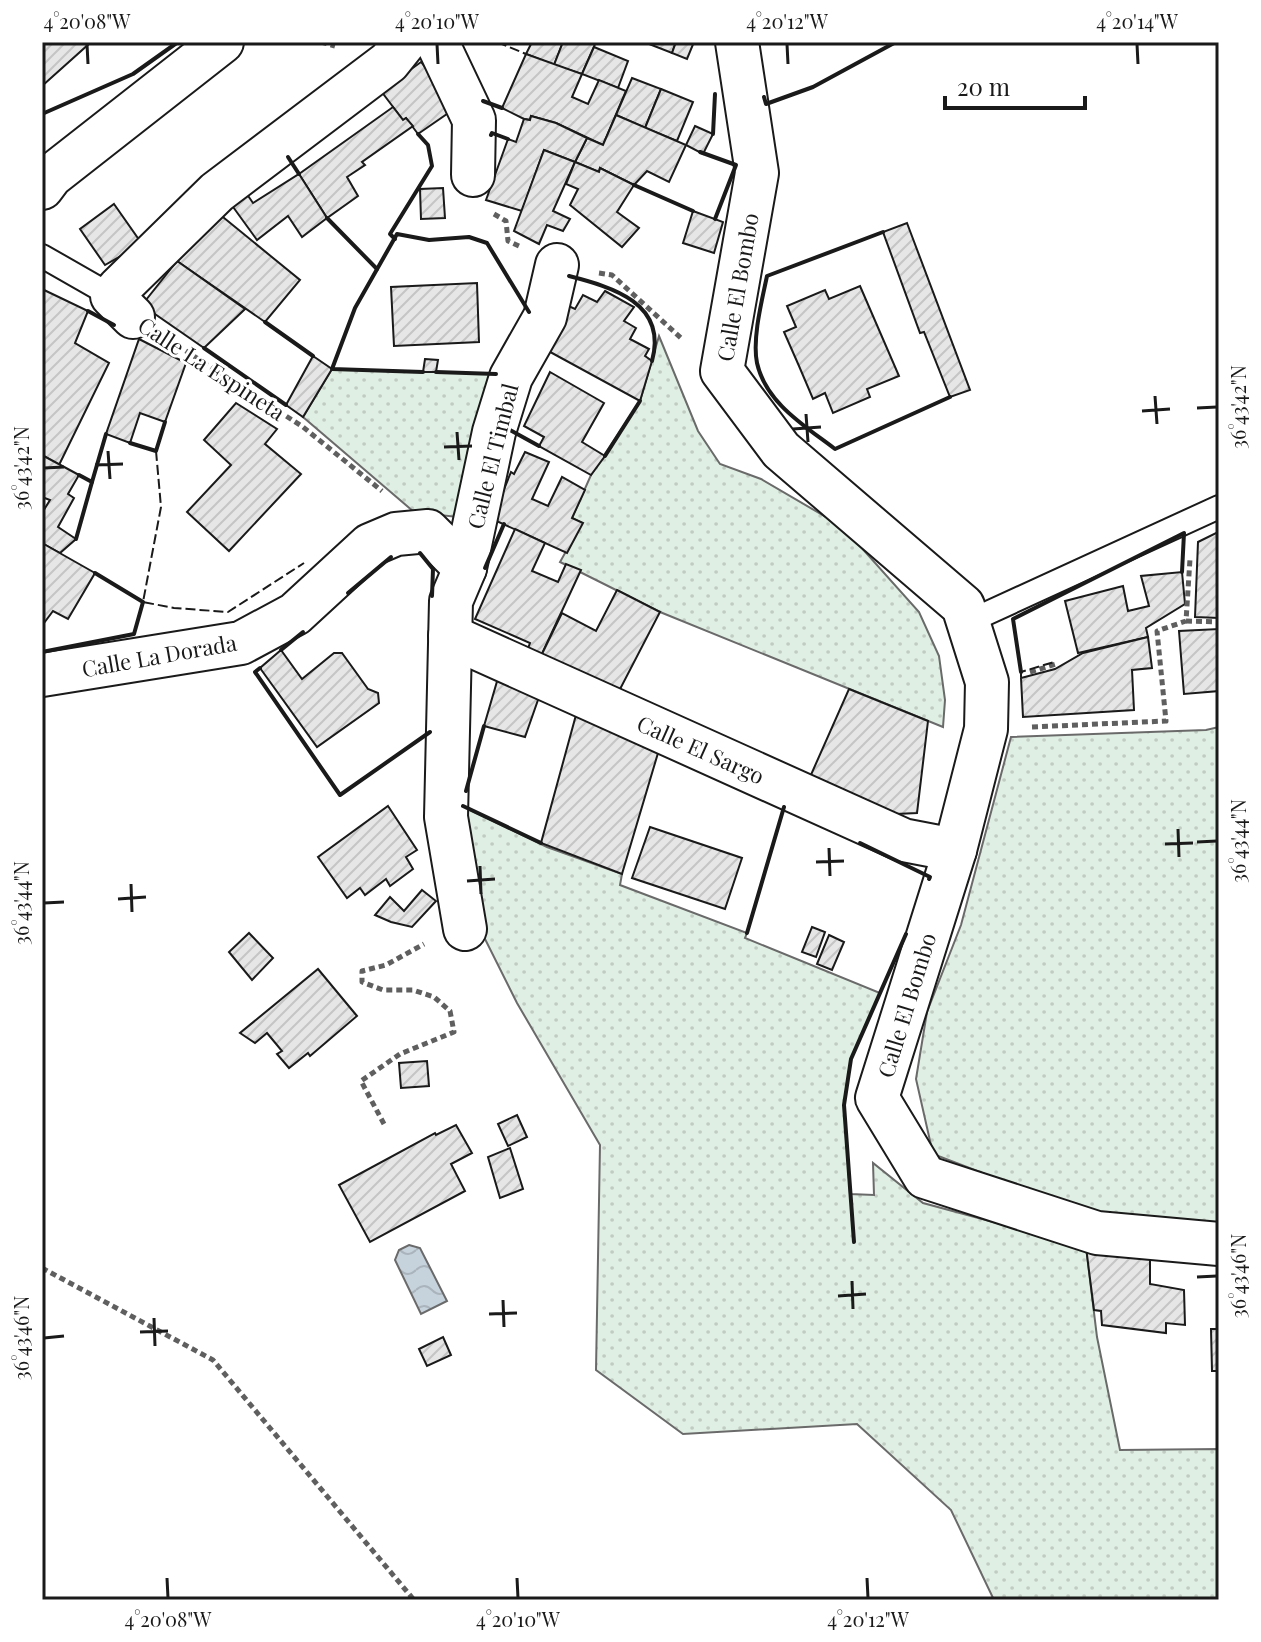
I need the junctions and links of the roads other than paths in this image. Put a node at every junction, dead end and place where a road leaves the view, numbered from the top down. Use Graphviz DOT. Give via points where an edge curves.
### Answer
graph roads {
  1 [pos="222,42"];
  2 [pos="405,42"];
  3 [pos="437,42"];
  4 [pos="737,42"];
  5 [pos="473,175"];
  6 [pos="42,188"];
  7 [pos="42,256"];
  8 [pos="557,265"];
  9 [pos="123,306"];
  10 [pos="1219,507"];
  11 [pos="465,568"];
  12 [pos="968,622"];
  13 [pos="450,636"];
  14 [pos="42,675"];
  15 [pos="955,850"];
  16 [pos="463,917"];
  17 [pos="1219,1244"];
  1 -- 6 [label="street"];
  2 -- 9 [label="street" via="389,62 217,192"];
  3 -- 5 [label="street" via="474,120"];
  4 -- 12 [label="street, Calle El Bombo" via="757,173 722,371 781,450 963,606"];
  7 -- 9 [label="lane"];
  8 -- 11 [label="street, Calle El Timbal" via="545,317 511,377 494,432"];
  10 -- 12 [label="lane"];
  11 -- 13 [label="street, Calle El Timbal" via="451,601"];
  11 -- 14 [label="street, Calle La Dorada" via="428,531 396,534 370,545 295,614 241,643"];
  12 -- 15 [label="street, Calle El Bombo" via="987,682 986,729"];
  13 -- 15 [label="street, Calle El Sargo" via="903,840"];
  13 -- 16 [label="street, Calle El Timbal" via="446,817"];
  15 -- 17 [label="street, Calle El Bombo" via="877,1098 925,1177 1097,1233"];
}
